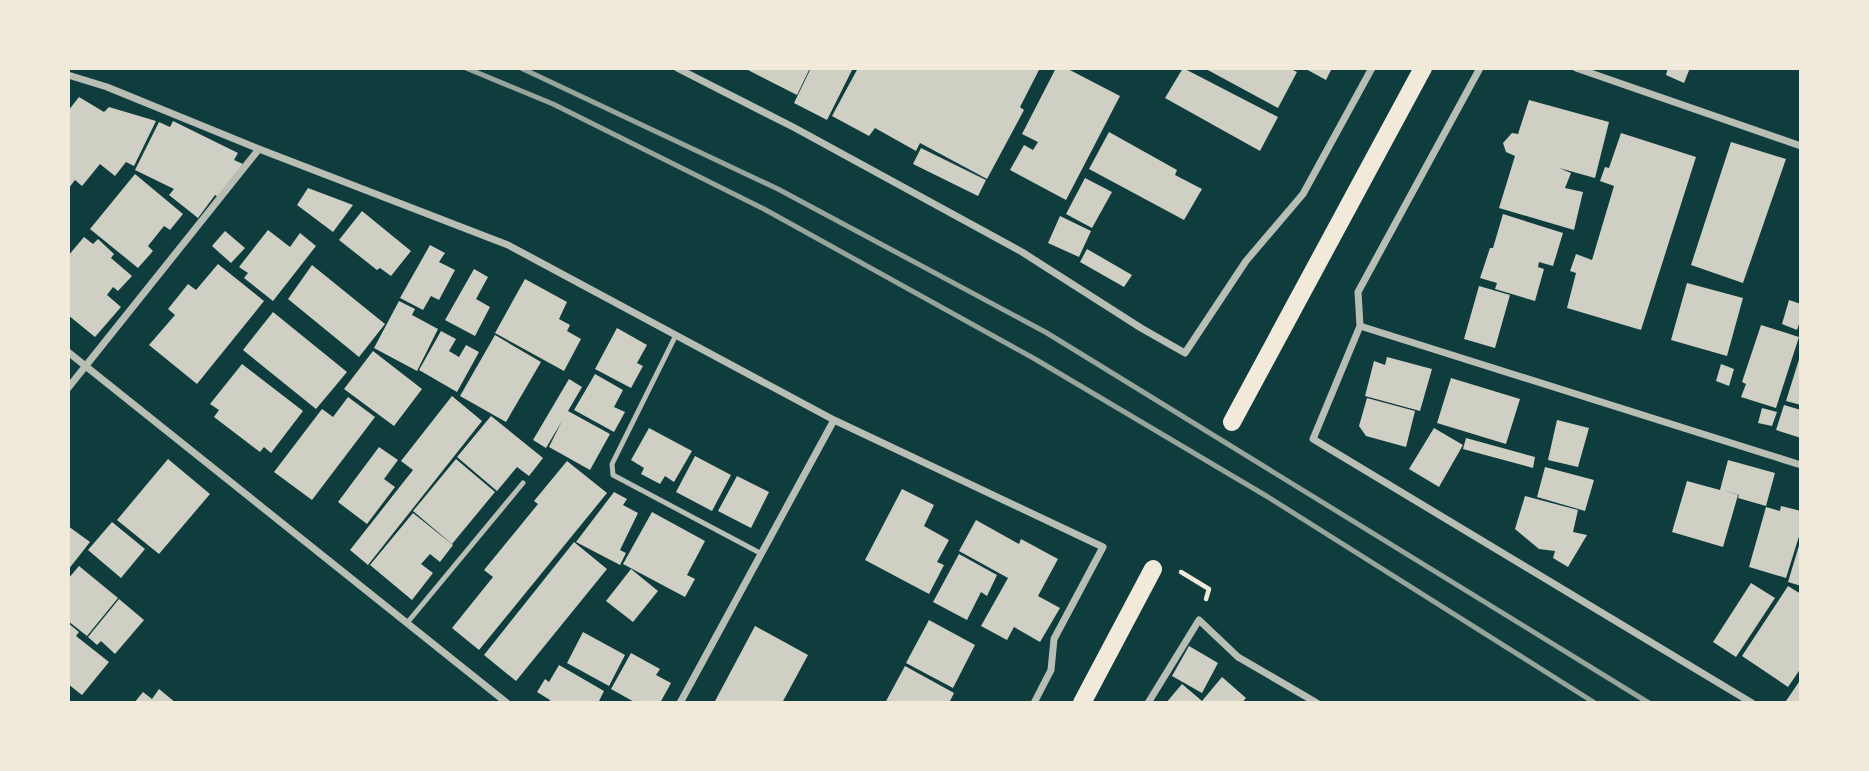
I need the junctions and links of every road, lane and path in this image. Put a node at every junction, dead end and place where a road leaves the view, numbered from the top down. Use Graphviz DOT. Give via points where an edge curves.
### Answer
graph roads {
  1 [pos="677,68"];
  2 [pos="1372,68"];
  3 [pos="1423,68"];
  4 [pos="1480,68"];
  5 [pos="1576,68"];
  6 [pos="68,75"];
  7 [pos="1801,146"];
  8 [pos="259,149"];
  9 [pos="1360,326"];
  10 [pos="676,334"];
  11 [pos="68,352"];
  12 [pos="87,366"];
  13 [pos="68,388"];
  14 [pos="834,420"];
  15 [pos="1232,422"];
  16 [pos="1801,465"];
  17 [pos="523,483"];
  18 [pos="760,553"];
  19 [pos="1153,569"];
  20 [pos="407,623"];
  21 [pos="507,703"];
  22 [pos="680,703"];
  23 [pos="1034,703"];
  24 [pos="1082,703"];
  25 [pos="1148,703"];
  26 [pos="1317,703"];
  27 [pos="1752,703"];
  1 -- 2 [label="street" via="1022,252 1185,353 1246,261 1303,194"];
  3 -- 15 [label="main road"];
  4 -- 9 [label="street" via="1358,292"];
  5 -- 7 [label="street"];
  6 -- 8 [label="street"];
  8 -- 10 [label="street" via="508,245"];
  8 -- 12 [label="street"];
  9 -- 16 [label="street"];
  9 -- 27 [label="street" via="1313,439"];
  10 -- 14 [label="street"];
  10 -- 18 [label="lane" via="612,464 613,475"];
  11 -- 12 [label="street"];
  12 -- 13 [label="street"];
  12 -- 20 [label="street"];
  14 -- 18 [label="street"];
  14 -- 23 [label="street" via="1103,547 1054,639 1051,670"];
  17 -- 20 [label="lane"];
  18 -- 22 [label="street"];
  19 -- 24 [label="main road"];
  20 -- 21 [label="street"];
  25 -- 26 [label="street" via="1199,620 1238,657"];
}
